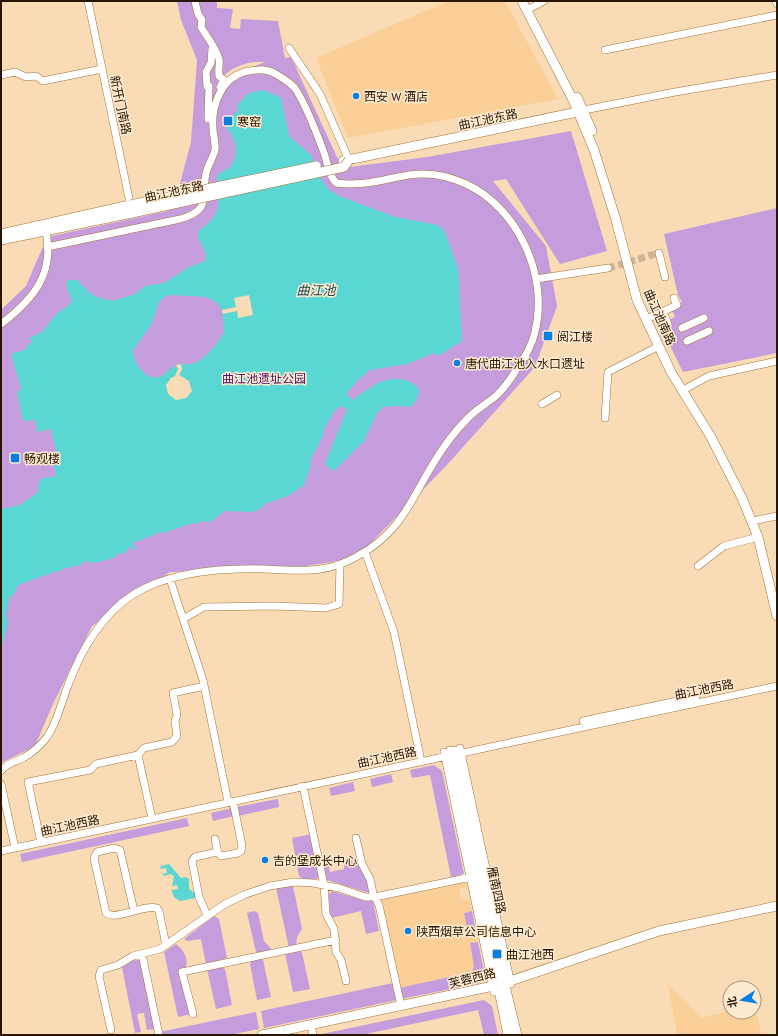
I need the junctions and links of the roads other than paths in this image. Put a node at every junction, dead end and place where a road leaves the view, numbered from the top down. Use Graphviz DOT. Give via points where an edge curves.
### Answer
graph roads {
  1 [pos="88,1"];
  2 [pos="193,1"];
  3 [pos="522,1"];
  4 [pos="544,1"];
  5 [pos="529,6"];
  6 [pos="777,15"];
  7 [pos="289,48"];
  8 [pos="605,50"];
  9 [pos="102,69"];
  10 [pos="1,74"];
  11 [pos="777,75"];
  12 [pos="581,111"];
  13 [pos="346,161"];
  14 [pos="131,209"];
  15 [pos="45,228"];
  16 [pos="1,234"];
  17 [pos="1,240"];
  18 [pos="47,247"];
  19 [pos="659,252"];
  20 [pos="608,268"];
  21 [pos="665,277"];
  22 [pos="536,279"];
  23 [pos="677,305"];
  24 [pos="663,312"];
  25 [pos="651,317"];
  26 [pos="704,318"];
  27 [pos="1,324"];
  28 [pos="668,324"];
  29 [pos="682,328"];
  30 [pos="710,331"];
  31 [pos="688,341"];
  32 [pos="659,346"];
  33 [pos="777,361"];
  34 [pos="685,389"];
  35 [pos="557,395"];
  36 [pos="542,404"];
  37 [pos="605,418"];
  38 [pos="777,516"];
  39 [pos="757,520"];
  40 [pos="758,537"];
  41 [pos="365,552"];
  42 [pos="340,564"];
  43 [pos="698,566"];
  44 [pos="170,579"];
  45 [pos="777,594"];
  46 [pos="777,616"];
  47 [pos="183,619"];
  48 [pos="777,682"];
  49 [pos="204,686"];
  50 [pos="777,686"];
  51 [pos="453,752"];
  52 [pos="138,755"];
  53 [pos="420,756"];
  54 [pos="1,771"];
  55 [pos="1,784"];
  56 [pos="304,786"];
  57 [pos="229,801"];
  58 [pos="150,814"];
  59 [pos="40,838"];
  60 [pos="356,838"];
  61 [pos="215,839"];
  62 [pos="15,846"];
  63 [pos="1,847"];
  64 [pos="1,851"];
  65 [pos="217,852"];
  66 [pos="473,876"];
  67 [pos="324,885"];
  68 [pos="375,897"];
  69 [pos="777,906"];
  70 [pos="134,911"];
  71 [pos="777,911"];
  72 [pos="207,915"];
  73 [pos="336,940"];
  74 [pos="166,945"];
  75 [pos="142,954"];
  76 [pos="346,981"];
  77 [pos="502,986"];
  78 [pos="401,1006"];
  79 [pos="193,1014"];
  80 [pos="110,1030"];
  81 [pos="312,1030"];
  82 [pos="159,1035"];
  83 [pos="262,1035"];
  84 [pos="284,1035"];
  85 [pos="508,1035"];
  86 [pos="517,1035"];
  1 -- 9 [label="street, 新开门南路"];
  2 -- 2 [label="street" via="195,15 199,21 198,28 213,53 206,72 209,86 208,119 213,100 224,80 219,76 220,60 201,27 202,20"];
  3 -- 5 [label="main road, 曲江池南路"];
  4 -- 5 [label="street"];
  5 -- 12 [label="main road, 曲江池南路"];
  6 -- 8 [label="street"];
  7 -- 13 [label="street" via="320,94"];
  9 -- 10 [label="street" via="43,81 36,76 26,78 15,72"];
  9 -- 14 [label="street, 新开门南路"];
  11 -- 12 [label="street"];
  12 -- 13 [label="main road, 曲江池东路"];
  12 -- 25 [label="main road, 曲江池南路" via="599,148 642,298"];
  12 -- 32 [label="main road, 曲江池南路" via="616,220 637,300"];
  13 -- 14 [label="main road, 曲江池东路, bridge"];
  14 -- 15 [label="main road, 曲江池东路"];
  15 -- 16 [label="main road, 曲江池东路"];
  15 -- 17 [label="main road, 曲江池东路"];
  15 -- 18 [label="street"];
  18 -- 22 [label="street" via="180,219 197,212 205,199 206,172 215,151 213,121 217,99 232,78 253,70 265,70 283,78 294,87 324,150 331,177 336,183 363,184 411,174 426,174 440,175 468,185 482,192 501,208 514,225 531,261"];
  18 -- 27 [label="street" via="45,272 38,289"];
  19 -- 21 [label="street"];
  20 -- 22 [label="street"];
  22 -- 41 [label="street" via="538,302 535,331 518,368 497,394 468,417 445,446 413,502 391,531"];
  23 -- 24 [label="street"];
  24 -- 25 [label="street"];
  24 -- 28 [label="street"];
  25 -- 34 [label="main road, 曲江池南路"];
  26 -- 29 [label="street"];
  30 -- 31 [label="street"];
  32 -- 34 [label="main road, 曲江池南路" via="671,372"];
  32 -- 37 [label="street" via="608,372"];
  33 -- 34 [label="street" via="709,376"];
  34 -- 39 [label="main road, 曲江池南路" via="716,434"];
  34 -- 40 [label="main road, 曲江池南路" via="742,498"];
  35 -- 36 [label="street"];
  38 -- 39 [label="street"];
  39 -- 45 [label="main road, 曲江池南路"];
  40 -- 43 [label="street" via="724,546"];
  40 -- 46 [label="main road, 曲江池南路"];
  41 -- 42 [label="street"];
  41 -- 53 [label="street" via="394,632"];
  42 -- 44 [label="street" via="312,571 238,569"];
  42 -- 47 [label="street" via="339,604 326,608 204,608"];
  44 -- 47 [label="street"];
  44 -- 54 [label="street" via="135,593 110,614 97,629 79,659 46,738 25,757 5,766"];
  47 -- 49 [label="street"];
  48 -- 51 [label="street, 曲江池西路" via="657,705"];
  49 -- 52 [label="street" via="173,693 178,736 172,742 144,748"];
  49 -- 57 [label="street"];
  50 -- 51 [label="street, 曲江池西路"];
  51 -- 53 [label="street, 曲江池西路"];
  51 -- 56 [label="street, 曲江池西路"];
  51 -- 66 [label="street, 雁南四路"];
  51 -- 77 [label="street"];
  52 -- 58 [label="street"];
  52 -- 59 [label="street" via="96,764 90,770 28,782"];
  53 -- 57 [label="street, 曲江池西路"];
  55 -- 62 [label="street"];
  56 -- 57 [label="street, 曲江池西路"];
  56 -- 67 [label="street"];
  57 -- 58 [label="street, 曲江池西路"];
  57 -- 62 [label="street, 曲江池西路"];
  57 -- 65 [label="street" via="242,849 240,852 224,856"];
  58 -- 59 [label="street, 曲江池西路"];
  59 -- 62 [label="street, 曲江池西路"];
  60 -- 68 [label="street" via="362,864"];
  61 -- 65 [label="street"];
  62 -- 63 [label="street, 曲江池西路"];
  62 -- 64 [label="street, 曲江池西路"];
  65 -- 72 [label="street" via="195,857 192,861 199,897"];
  66 -- 68 [label="street"];
  66 -- 77 [label="street, 雁南四路"];
  67 -- 68 [label="street" via="366,897"];
  67 -- 72 [label="street" via="296,882 270,886 238,897"];
  67 -- 73 [label="street" via="326,914 334,929"];
  68 -- 78 [label="street" via="379,905"];
  69 -- 77 [label="main road, 芙蓉西路" via="659,931"];
  70 -- 70 [label="street" via="112,916 106,913 94,858 97,852 114,848 120,850"];
  70 -- 74 [label="street" via="152,907 158,909"];
  71 -- 77 [label="main road, 芙蓉西路" via="659,935"];
  72 -- 74 [label="street"];
  73 -- 76 [label="street" via="336,952 341,960"];
  73 -- 79 [label="street" via="182,972"];
  74 -- 75 [label="street" via="156,951"];
  75 -- 80 [label="street" via="100,971"];
  75 -- 82 [label="street"];
  77 -- 78 [label="main road, 芙蓉西路"];
  77 -- 81 [label="main road, 芙蓉西路"];
  77 -- 85 [label="main road, 雁南四路"];
  77 -- 86 [label="main road, 雁南四路"];
  78 -- 81 [label="main road, 芙蓉西路"];
  81 -- 83 [label="main road, 芙蓉西路"];
  81 -- 84 [label="main road, 芙蓉西路"];
}
